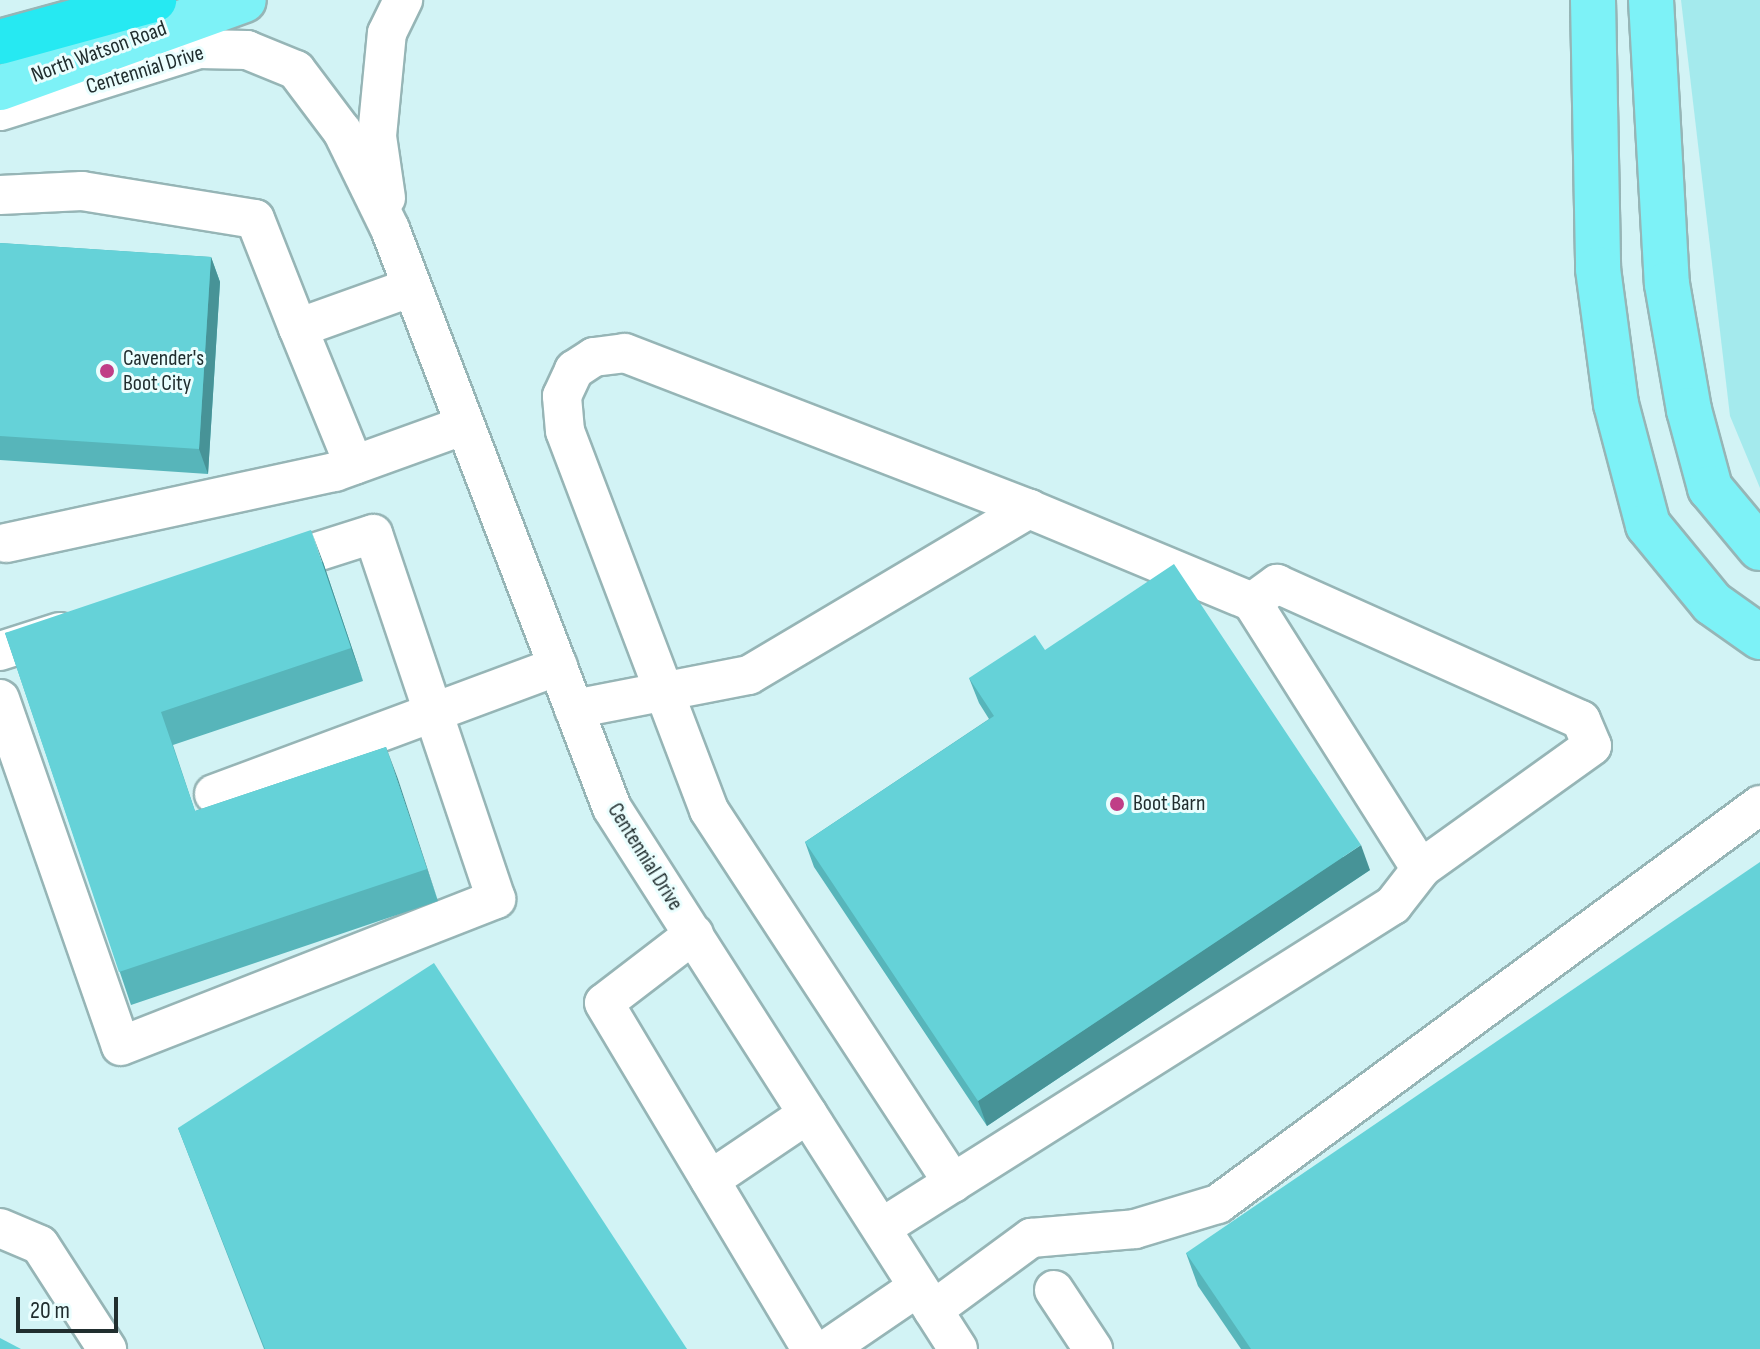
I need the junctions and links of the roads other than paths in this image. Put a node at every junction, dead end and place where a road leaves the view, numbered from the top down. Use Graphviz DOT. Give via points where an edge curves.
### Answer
graph roads {
  1 [pos="154,0"];
  2 [pos="244,0"];
  3 [pos="403,0"];
  4 [pos="1593,0"];
  5 [pos="1651,0"];
  6 [pos="0,42"];
  7 [pos="0,88"];
  8 [pos="0,111"];
  9 [pos="0,195"];
  10 [pos="390,229"];
  11 [pos="412,287"];
  12 [pos="298,328"];
  13 [pos="465,425"];
  14 [pos="354,465"];
  15 [pos="1029,509"];
  16 [pos="6,543"];
  17 [pos="1760,548"];
  18 [pos="239,576"];
  19 [pos="1252,602"];
  20 [pos="89,623"];
  21 [pos="1760,637"];
  22 [pos="0,651"];
  23 [pos="558,666"];
  24 [pos="661,692"];
  25 [pos="0,699"];
  26 [pos="431,708"];
  27 [pos="574,709"];
  28 [pos="214,794"];
  29 [pos="1760,805"];
  30 [pos="1420,869"];
  31 [pos="694,934"];
  32 [pos="808,1114"];
  33 [pos="710,1180"];
  34 [pos="953,1183"];
  35 [pos="0,1228"];
  36 [pos="881,1228"];
  37 [pos="1054,1290"];
  38 [pos="926,1299"];
  39 [pos="107,1349"];
  40 [pos="811,1349"];
  41 [pos="827,1349"];
  42 [pos="958,1349"];
  43 [pos="1093,1349"];
  1 -- 6 [label="highway"];
  2 -- 7 [label="main road, North Watson Road"];
  3 -- 10 [label="street, Centennial Drive" via="387,33 377,136"];
  4 -- 21 [label="main road" via="1598,269 1616,404 1648,525 1712,603"];
  5 -- 17 [label="main road" via="1667,284 1689,410 1710,488"];
  8 -- 10 [label="street, Centennial Drive" via="199,49 247,50 296,70 342,131"];
  9 -- 12 [label="street" via="82,191 255,219"];
  10 -- 11 [label="street, Centennial Drive"];
  11 -- 12 [label="street"];
  11 -- 13 [label="street, Centennial Drive"];
  12 -- 14 [label="street"];
  13 -- 14 [label="street"];
  13 -- 23 [label="street, Centennial Drive"];
  14 -- 16 [label="street" via="219,501"];
  15 -- 19 [label="street"];
  15 -- 24 [label="street" via="749,675"];
  15 -- 24 [label="street" via="625,353 594,357 574,370 562,396 565,431"];
  18 -- 26 [label="street" via="373,534"];
  19 -- 30 [label="street"];
  19 -- 30 [label="street" via="1277,584 1581,720 1592,746"];
  20 -- 22 [label="street"];
  23 -- 26 [label="street"];
  23 -- 27 [label="street, Centennial Drive"];
  24 -- 27 [label="street"];
  24 -- 34 [label="street" via="709,810"];
  25 -- 26 [label="street" via="121,1046 496,899"];
  26 -- 28 [label="street"];
  27 -- 31 [label="street, Centennial Drive" via="612,808"];
  29 -- 38 [label="street" via="1218,1204 1135,1229 1031,1238"];
  30 -- 34 [label="street" via="1393,905"];
  31 -- 32 [label="street, Centennial Drive"];
  31 -- 33 [label="street" via="604,1003"];
  32 -- 33 [label="street"];
  32 -- 36 [label="street, Centennial Drive"];
  33 -- 40 [label="street"];
  34 -- 36 [label="street"];
  35 -- 39 [label="street" via="40,1245"];
  36 -- 38 [label="street, Centennial Drive"];
  37 -- 43 [label="street"];
  38 -- 41 [label="street"];
  38 -- 42 [label="street, Centennial Drive"];
}
